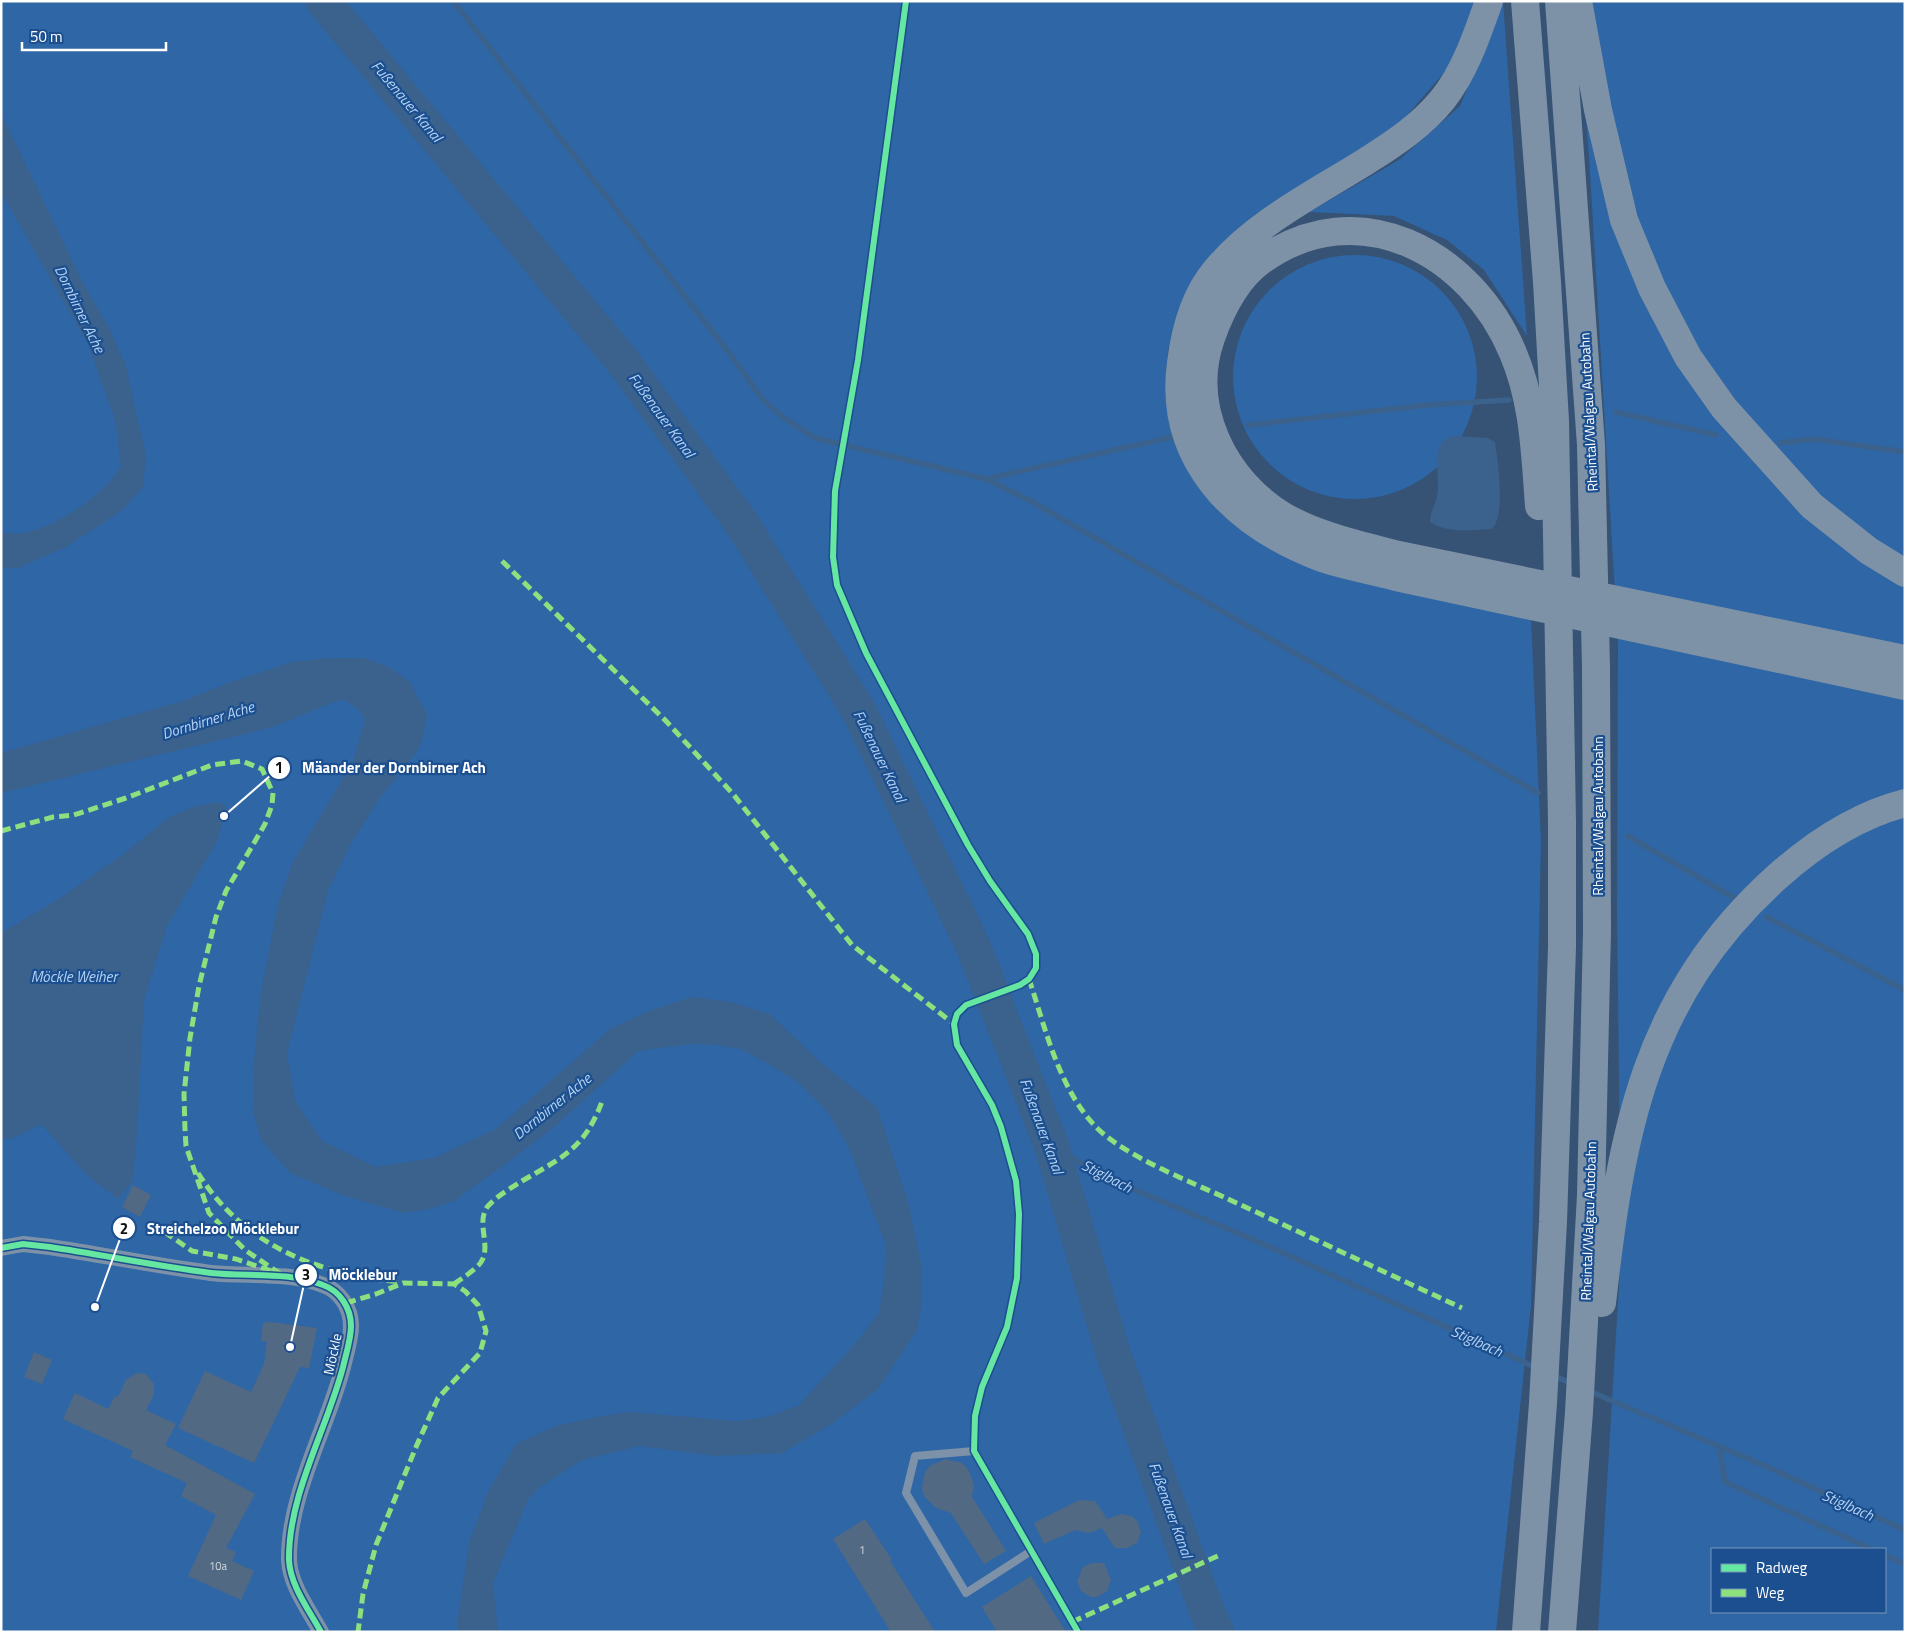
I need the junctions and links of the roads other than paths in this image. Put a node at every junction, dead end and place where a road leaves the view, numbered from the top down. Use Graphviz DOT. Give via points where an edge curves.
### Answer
graph roads {
  1 [pos="1489,1"];
  2 [pos="1525,1"];
  3 [pos="1559,1"];
  4 [pos="1578,1"];
  5 [pos="1226,279"];
  6 [pos="1905,573"];
  7 [pos="1905,659"];
  8 [pos="1559,667"];
  9 [pos="1905,686"];
  10 [pos="1905,803"];
  11 [pos="1,1248"];
  12 [pos="1582,1350"];
  13 [pos="1031,1551"];
  14 [pos="1526,1625"];
  15 [pos="1562,1627"];
  16 [pos="321,1632"];
  17 [pos="1078,1632"];
  1 -- 5 [label="highway" via="1470,52 1443,99 1407,135 1254,233"];
  2 -- 8 [label="highway" via="1555,421"];
  3 -- 12 [label="highway, Rheintal/Walgau Autobahn" via="1591,444 1596,667 1597,931"];
  4 -- 6 [label="highway" via="1598,110 1624,220 1652,288 1688,357 1724,408 1812,506 1868,551"];
  5 -- 7 [label="highway" via="1208,348 1203,382 1208,425 1224,457 1250,491 1285,516 1331,538 1394,554"];
  5 -- 8 [label="highway" via="1288,244 1317,233 1356,230 1395,238 1433,254 1480,298 1501,326 1514,354 1533,420 1543,564"];
  5 -- 9 [label="highway" via="1196,301 1184,339 1178,381 1181,415 1194,456 1224,499 1268,534 1320,557 1396,577"];
  8 -- 14 [label="highway" via="1562,947 1546,1347"];
  10 -- 12 [label="highway" via="1842,829 1794,862 1754,898 1684,987 1656,1043 1637,1097 1611,1221 1602,1306"];
  11 -- 16 [label="street, Möckle" via="23,1244 50,1246 212,1273 283,1276 324,1285 346,1303 351,1326 346,1354 338,1388 300,1494 289,1560 292,1578"];
  12 -- 15 [label="highway, Rheintal/Walgau Autobahn"];
  13 -- 13 [label="lane" via="974,1451 915,1456 906,1493 966,1592"];
  13 -- 17 [label="lane"];
}
